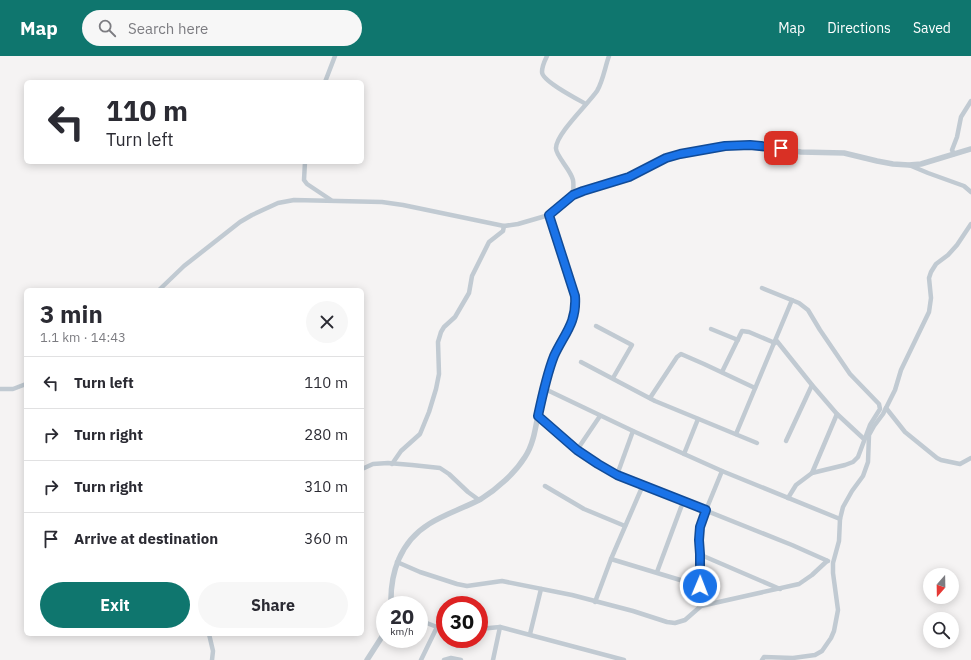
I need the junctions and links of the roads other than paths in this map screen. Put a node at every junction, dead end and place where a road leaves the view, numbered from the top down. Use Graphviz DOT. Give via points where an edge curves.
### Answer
graph roads {
  1 [pos="335,56"];
  2 [pos="547,56"];
  3 [pos="609,56"];
  4 [pos="326,80"];
  5 [pos="971,101"];
  6 [pos="586,104"];
  7 [pos="971,149"];
  8 [pos="954,154"];
  9 [pos="305,164"];
  10 [pos="909,165"];
  11 [pos="964,186"];
  12 [pos="971,188"];
  13 [pos="971,192"];
  14 [pos="573,195"];
  15 [pos="330,200"];
  16 [pos="549,215"];
  17 [pos="971,224"];
  18 [pos="504,226"];
  19 [pos="161,288"];
  20 [pos="762,288"];
  21 [pos="792,300"];
  22 [pos="596,326"];
  23 [pos="711,329"];
  24 [pos="738,340"];
  25 [pos="776,341"];
  26 [pos="581,362"];
  27 [pos="722,372"];
  28 [pos="613,378"];
  29 [pos="24,385"];
  30 [pos="812,385"];
  31 [pos="756,388"];
  32 [pos="0,389"];
  33 [pos="545,389"];
  34 [pos="650,398"];
  35 [pos="886,408"];
  36 [pos="837,414"];
  37 [pos="538,416"];
  38 [pos="600,416"];
  39 [pos="698,419"];
  40 [pos="633,431"];
  41 [pos="736,434"];
  42 [pos="864,439"];
  43 [pos="786,441"];
  44 [pos="757,443"];
  45 [pos="577,450"];
  46 [pos="684,454"];
  47 [pos="971,458"];
  48 [pos="392,464"];
  49 [pos="364,468"];
  50 [pos="722,471"];
  51 [pos="812,473"];
  52 [pos="617,475"];
  53 [pos="643,485"];
  54 [pos="545,486"];
  55 [pos="788,498"];
  56 [pos="479,500"];
  57 [pos="684,502"];
  58 [pos="706,510"];
  59 [pos="840,519"];
  60 [pos="625,526"];
  61 [pos="700,554"];
  62 [pos="612,559"];
  63 [pos="827,561"];
  64 [pos="396,562"];
  65 [pos="833,563"];
  66 [pos="657,572"];
  67 [pos="700,586"];
  68 [pos="542,589"];
  69 [pos="780,589"];
  70 [pos="391,596"];
  71 [pos="595,602"];
  72 [pos="701,606"];
  73 [pos="500,627"];
  74 [pos="488,628"];
  75 [pos="436,629"];
  76 [pos="530,634"];
  77 [pos="209,636"];
  78 [pos="376,646"];
  79 [pos="609,658"];
  80 [pos="212,660"];
  81 [pos="367,660"];
  82 [pos="421,660"];
  83 [pos="444,660"];
  84 [pos="461,660"];
  85 [pos="493,660"];
  86 [pos="624,660"];
  87 [pos="762,660"];
  1 -- 4 [label="street"];
  2 -- 6 [label="street" via="543,75"];
  3 -- 6 [label="street" via="598,89"];
  5 -- 8 [label="street" via="962,117 952,150"];
  6 -- 14 [label="street" via="562,134 556,148 573,180"];
  7 -- 8 [label="street"];
  8 -- 10 [label="street"];
  9 -- 15 [label="street" via="304,180"];
  10 -- 11 [label="street"];
  10 -- 14 [label="street" via="877,162 844,153 801,152 750,145 725,146 666,158 629,177"];
  11 -- 12 [label="street"];
  11 -- 13 [label="street"];
  14 -- 16 [label="street"];
  15 -- 18 [label="street" via="403,205"];
  15 -- 19 [label="street" via="294,200 252,215 184,266"];
  16 -- 18 [label="street"];
  16 -- 33 [label="street" via="573,290 576,308 567,334 554,356"];
  17 -- 35 [label="street" via="957,245 931,272 929,312"];
  18 -- 48 [label="street" via="503,231 489,242 472,276 469,293 456,317 441,332 438,342 439,374 436,389 420,434"];
  20 -- 21 [label="street"];
  21 -- 25 [label="street"];
  21 -- 42 [label="street" via="808,310 850,374 879,404 879,413"];
  22 -- 28 [label="street" via="632,345"];
  23 -- 24 [label="street"];
  24 -- 25 [label="street" via="744,330"];
  24 -- 27 [label="street"];
  25 -- 30 [label="street"];
  25 -- 31 [label="street"];
  26 -- 28 [label="street"];
  27 -- 31 [label="street"];
  27 -- 34 [label="street" via="681,354"];
  28 -- 34 [label="street"];
  29 -- 32 [label="street" via="12,389"];
  30 -- 36 [label="street"];
  30 -- 43 [label="street"];
  31 -- 41 [label="street"];
  33 -- 37 [label="street"];
  33 -- 38 [label="street"];
  34 -- 39 [label="street"];
  35 -- 47 [label="street" via="905,432 937,458 960,464"];
  35 -- 59 [label="street" via="869,435 868,462 863,476 845,502"];
  36 -- 42 [label="street"];
  36 -- 51 [label="street"];
  37 -- 45 [label="street"];
  37 -- 56 [label="street" via="530,447 524,458 500,484"];
  38 -- 40 [label="street"];
  38 -- 45 [label="street"];
  39 -- 41 [label="street"];
  39 -- 46 [label="street"];
  40 -- 46 [label="street"];
  40 -- 52 [label="street"];
  41 -- 44 [label="street"];
  42 -- 51 [label="street" via="858,457 852,462"];
  45 -- 52 [label="street"];
  46 -- 50 [label="street"];
  48 -- 49 [label="street" via="373,464"];
  48 -- 56 [label="street" via="443,469"];
  50 -- 55 [label="street"];
  50 -- 58 [label="street"];
  51 -- 55 [label="street" via="796,485"];
  52 -- 53 [label="street"];
  53 -- 57 [label="street"];
  53 -- 60 [label="street"];
  54 -- 60 [label="street" via="584,509"];
  55 -- 59 [label="street"];
  56 -- 64 [label="street" via="419,531"];
  57 -- 58 [label="street"];
  57 -- 66 [label="street"];
  58 -- 61 [label="street" via="700,527"];
  58 -- 63 [label="street"];
  59 -- 65 [label="street" via="839,541"];
  60 -- 62 [label="street"];
  61 -- 67 [label="street"];
  61 -- 69 [label="street"];
  62 -- 66 [label="street"];
  62 -- 71 [label="street"];
  63 -- 65 [label="street"];
  63 -- 69 [label="street" via="799,584"];
  64 -- 68 [label="street" via="467,586 502,581"];
  64 -- 70 [label="street"];
  65 -- 87 [label="street" via="838,610 834,631 825,648 805,657 764,657"];
  66 -- 67 [label="street"];
  67 -- 72 [label="street"];
  68 -- 71 [label="street"];
  68 -- 76 [label="street"];
  69 -- 72 [label="street"];
  71 -- 72 [label="street" via="675,623 685,620"];
  73 -- 74 [label="street"];
  73 -- 76 [label="street"];
  73 -- 85 [label="street"];
  75 -- 82 [label="street"];
  76 -- 79 [label="street"];
  77 -- 80 [label="street"];
  78 -- 81 [label="street"];
  79 -- 86 [label="street"];
  83 -- 84 [label="street"];
}
